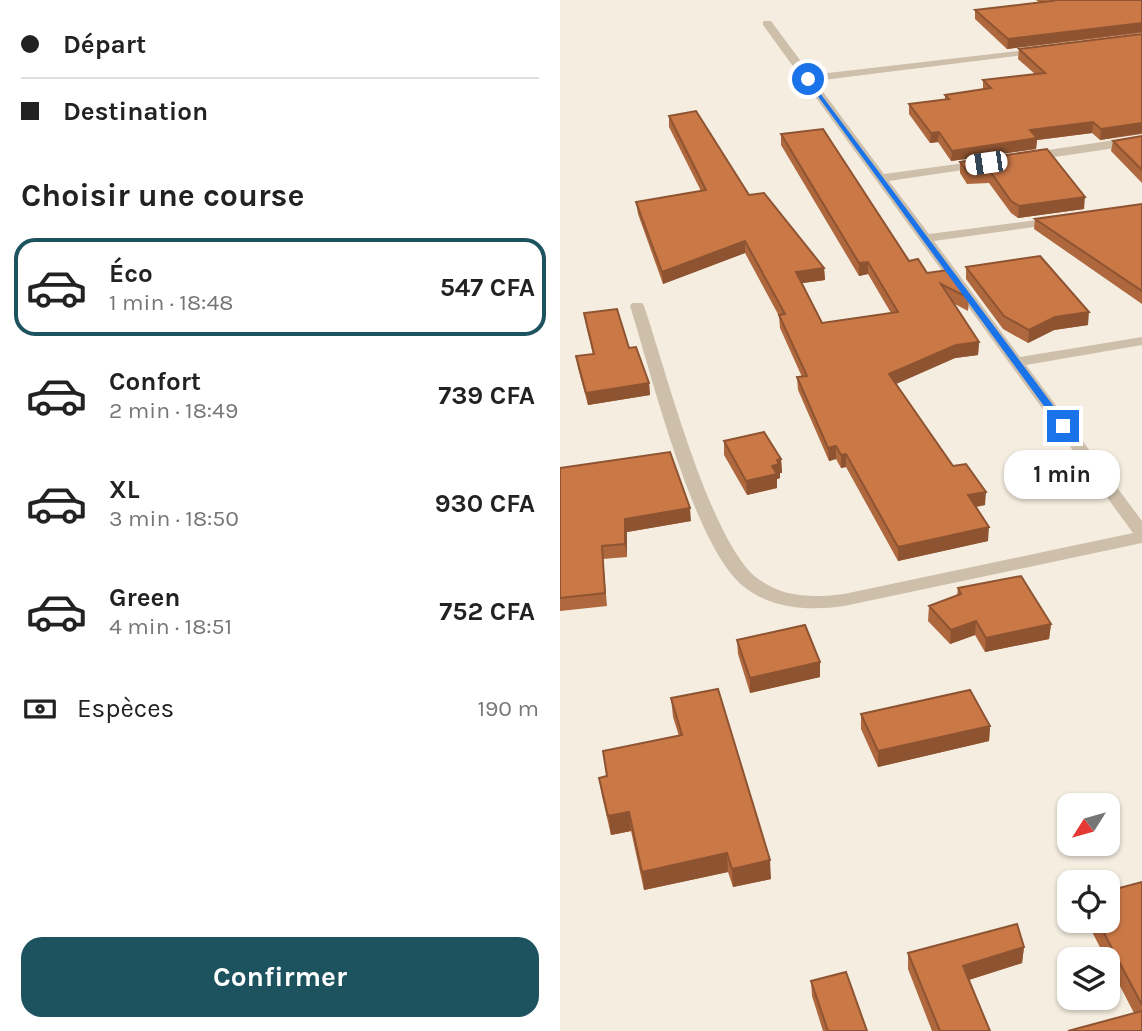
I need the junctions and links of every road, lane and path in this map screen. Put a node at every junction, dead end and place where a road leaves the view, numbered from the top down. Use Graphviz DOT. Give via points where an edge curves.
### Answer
graph roads {
  1 [pos="767,23"];
  2 [pos="1049,49"];
  3 [pos="808,79"];
  4 [pos="1142,140"];
  5 [pos="1018,158"];
  6 [pos="991,162"];
  7 [pos="881,178"];
  8 [pos="1074,217"];
  9 [pos="926,238"];
  10 [pos="637,306"];
  11 [pos="1142,341"];
  12 [pos="1017,362"];
  13 [pos="1142,535"];
  1 -- 3 [label="street"];
  2 -- 3 [label="street"];
  3 -- 7 [label="street"];
  4 -- 5 [label="street"];
  6 -- 7 [label="street"];
  7 -- 9 [label="street"];
  8 -- 9 [label="street"];
  9 -- 12 [label="street"];
  10 -- 13 [label="street" via="713,530 735,568 755,586 811,605"];
  11 -- 12 [label="street"];
  12 -- 13 [label="street"];
}
